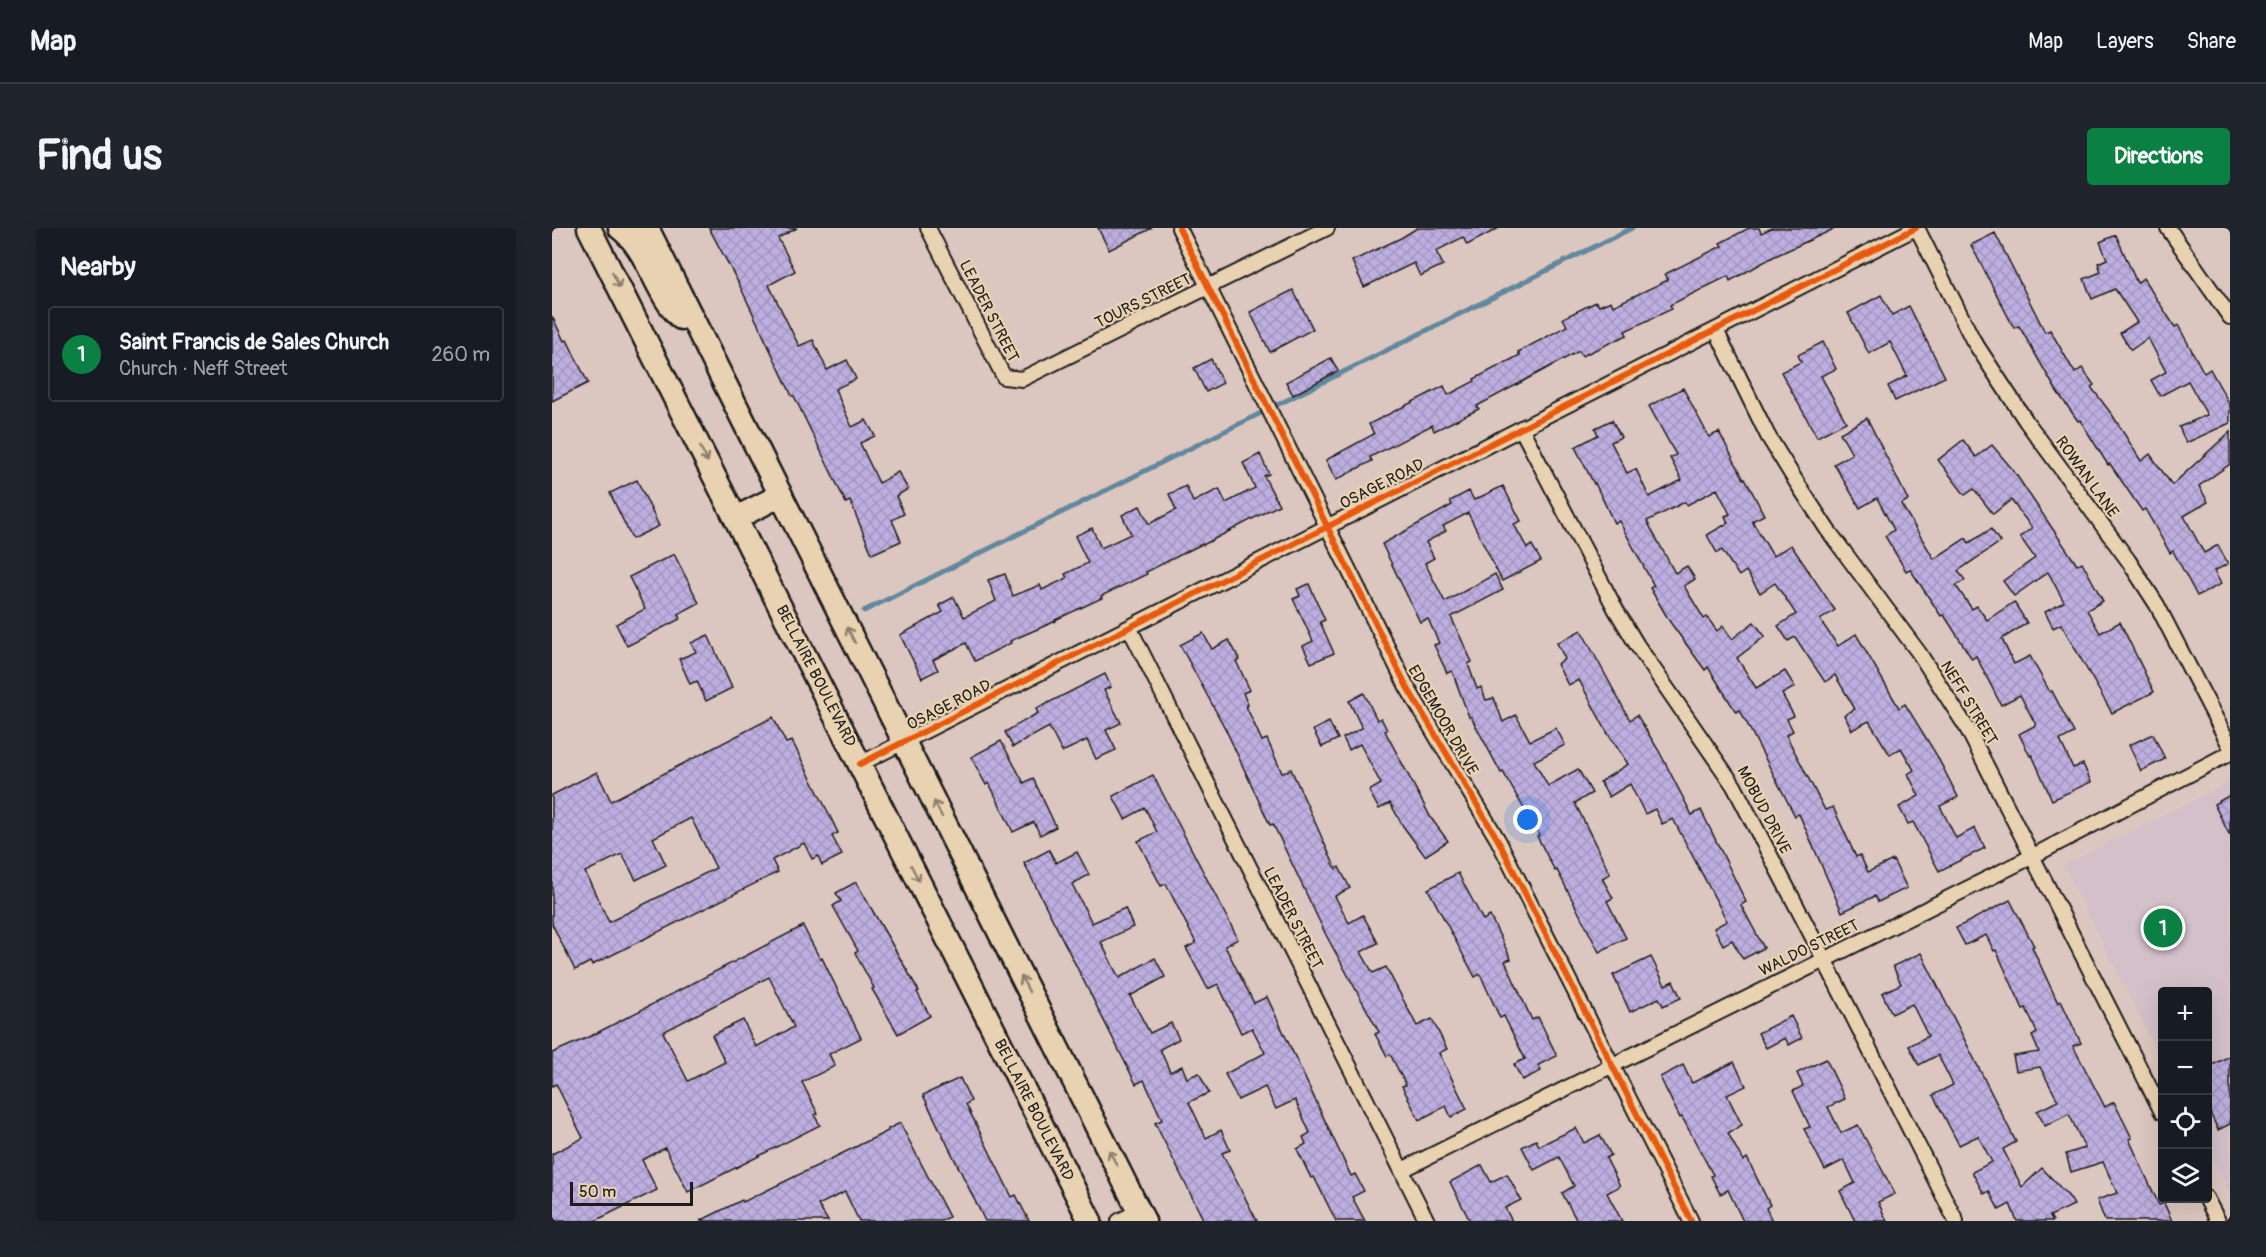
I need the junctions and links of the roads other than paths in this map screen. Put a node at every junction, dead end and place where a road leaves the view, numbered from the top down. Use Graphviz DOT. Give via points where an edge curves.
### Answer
graph roads {
  1 [pos="589,228"];
  2 [pos="620,228"];
  3 [pos="647,228"];
  4 [pos="928,228"];
  5 [pos="1179,228"];
  6 [pos="1327,228"];
  7 [pos="1917,228"];
  8 [pos="2168,228"];
  9 [pos="1209,288"];
  10 [pos="2230,317"];
  11 [pos="1716,330"];
  12 [pos="702,337"];
  13 [pos="1004,376"];
  14 [pos="1521,428"];
  15 [pos="781,495"];
  16 [pos="736,518"];
  17 [pos="1326,527"];
  18 [pos="1130,629"];
  19 [pos="904,742"];
  20 [pos="2230,746"];
  21 [pos="2230,753"];
  22 [pos="860,764"];
  23 [pos="2032,856"];
  24 [pos="1824,960"];
  25 [pos="1613,1065"];
  26 [pos="2158,1102"];
  27 [pos="1402,1170"];
  28 [pos="2209,1203"];
  29 [pos="1134,1218"];
  30 [pos="1090,1221"];
  31 [pos="1427,1221"];
  32 [pos="1691,1221"];
  33 [pos="1956,1221"];
  34 [pos="2218,1221"];
  1 -- 16 [label="main road, BELLAIRE BOULEVARD, one-way"];
  2 -- 12 [label="main road" via="631,236 670,307"];
  3 -- 12 [label="main road"];
  4 -- 13 [label="street, LEADER STREET"];
  5 -- 9 [label="street, EDGEMOOR DRIVE"];
  6 -- 9 [label="street, TOURS STREET"];
  7 -- 11 [label="street, OSAGE ROAD"];
  7 -- 20 [label="street, ROWAN LANE" via="1973,340 2157,605"];
  8 -- 10 [label="street"];
  9 -- 13 [label="street, TOURS STREET" via="1022,379"];
  9 -- 17 [label="street, EDGEMOOR DRIVE"];
  11 -- 14 [label="street, OSAGE ROAD"];
  11 -- 23 [label="street, NEFF STREET" via="1768,436 1797,483 1945,691"];
  12 -- 15 [label="main road"];
  14 -- 17 [label="street, OSAGE ROAD"];
  14 -- 24 [label="street, MOBUD DRIVE" via="1616,610 1734,786"];
  15 -- 16 [label="main road"];
  19 -- 15 [label="main road, one-way"];
  16 -- 22 [label="main road, BELLAIRE BOULEVARD"];
  17 -- 18 [label="street, OSAGE ROAD"];
  17 -- 25 [label="street, EDGEMOOR DRIVE" via="1407,687 1498,840"];
  18 -- 19 [label="street, OSAGE ROAD"];
  18 -- 27 [label="street, LEADER STREET"];
  19 -- 22 [label="street, OSAGE ROAD"];
  29 -- 19 [label="main road, one-way"];
  21 -- 23 [label="street, WALDO STREET"];
  22 -- 30 [label="main road, BELLAIRE BOULEVARD, one-way"];
  23 -- 24 [label="street, WALDO STREET"];
  23 -- 26 [label="street, NEFF STREET"];
  24 -- 25 [label="street, WALDO STREET"];
  24 -- 33 [label="street, MOBUD DRIVE"];
  25 -- 27 [label="street, WALDO STREET"];
  25 -- 32 [label="street, EDGEMOOR DRIVE"];
  27 -- 31 [label="street, LEADER STREET"];
  28 -- 34 [label="street"];
}
